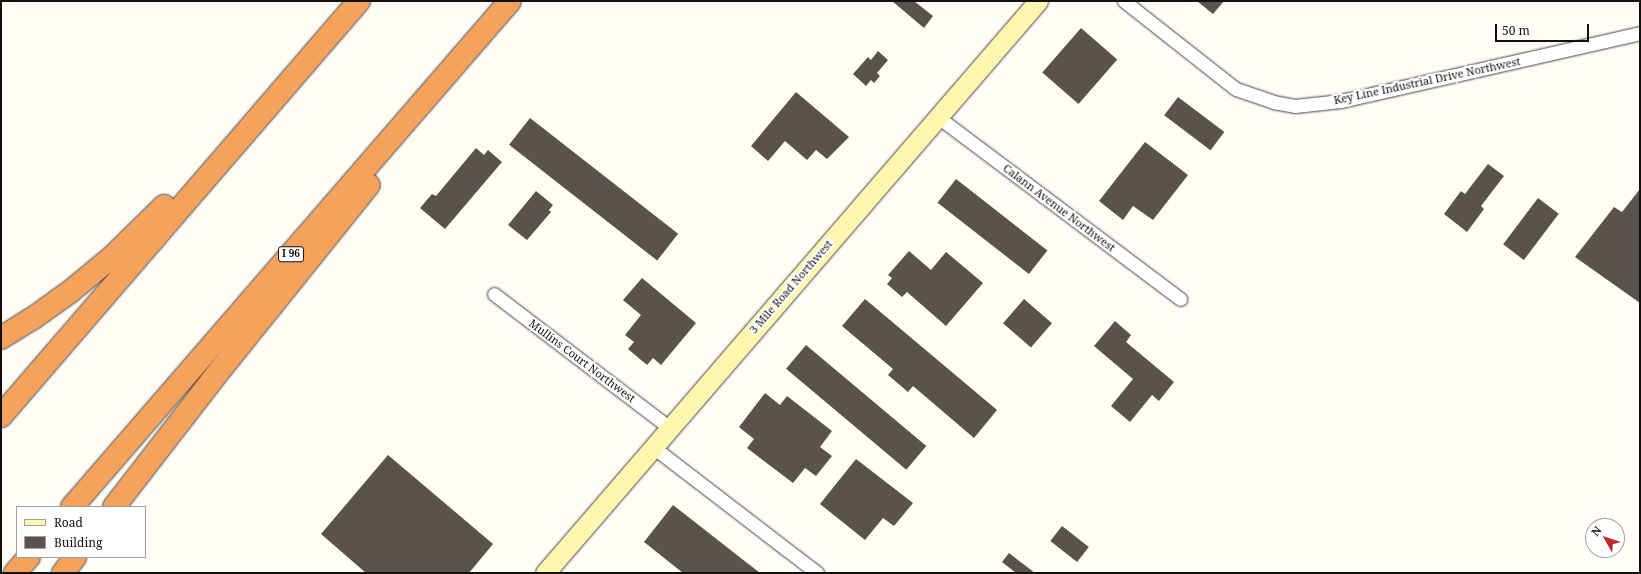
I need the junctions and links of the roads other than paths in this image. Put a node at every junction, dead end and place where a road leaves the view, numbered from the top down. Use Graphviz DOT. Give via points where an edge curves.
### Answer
graph roads {
  1 [pos="359,1"];
  2 [pos="510,1"];
  3 [pos="517,1"];
  4 [pos="1038,1"];
  5 [pos="1124,1"];
  6 [pos="1640,33"];
  7 [pos="322,43"];
  8 [pos="938,117"];
  9 [pos="494,294"];
  10 [pos="1180,299"];
  11 [pos="1,338"];
  12 [pos="1,416"];
  13 [pos="670,428"];
  14 [pos="653,447"];
  15 [pos="73,506"];
  16 [pos="115,506"];
  17 [pos="28,558"];
  18 [pos="74,558"];
  19 [pos="15,573"];
  20 [pos="63,573"];
  21 [pos="545,573"];
  22 [pos="817,573"];
  1 -- 7 [label="highway"];
  2 -- 15 [label="highway, I 96"];
  3 -- 16 [label="highway" via="217,373"];
  4 -- 8 [label="main road, 3 Mile Road Northwest"];
  5 -- 6 [label="street, Key Line Industrial Drive Northwest" via="1236,89 1272,102 1295,106 1341,101"];
  7 -- 11 [label="highway" via="112,257 54,304"];
  7 -- 12 [label="highway"];
  8 -- 10 [label="street, Calann Avenue Northwest"];
  8 -- 13 [label="main road, 3 Mile Road Northwest"];
  9 -- 13 [label="street, Mullins Court Northwest"];
  13 -- 14 [label="main road, 3 Mile Road Northwest"];
  14 -- 21 [label="main road, 3 Mile Road Northwest"];
  14 -- 22 [label="street"];
  17 -- 19 [label="highway"];
  18 -- 20 [label="highway"];
}
